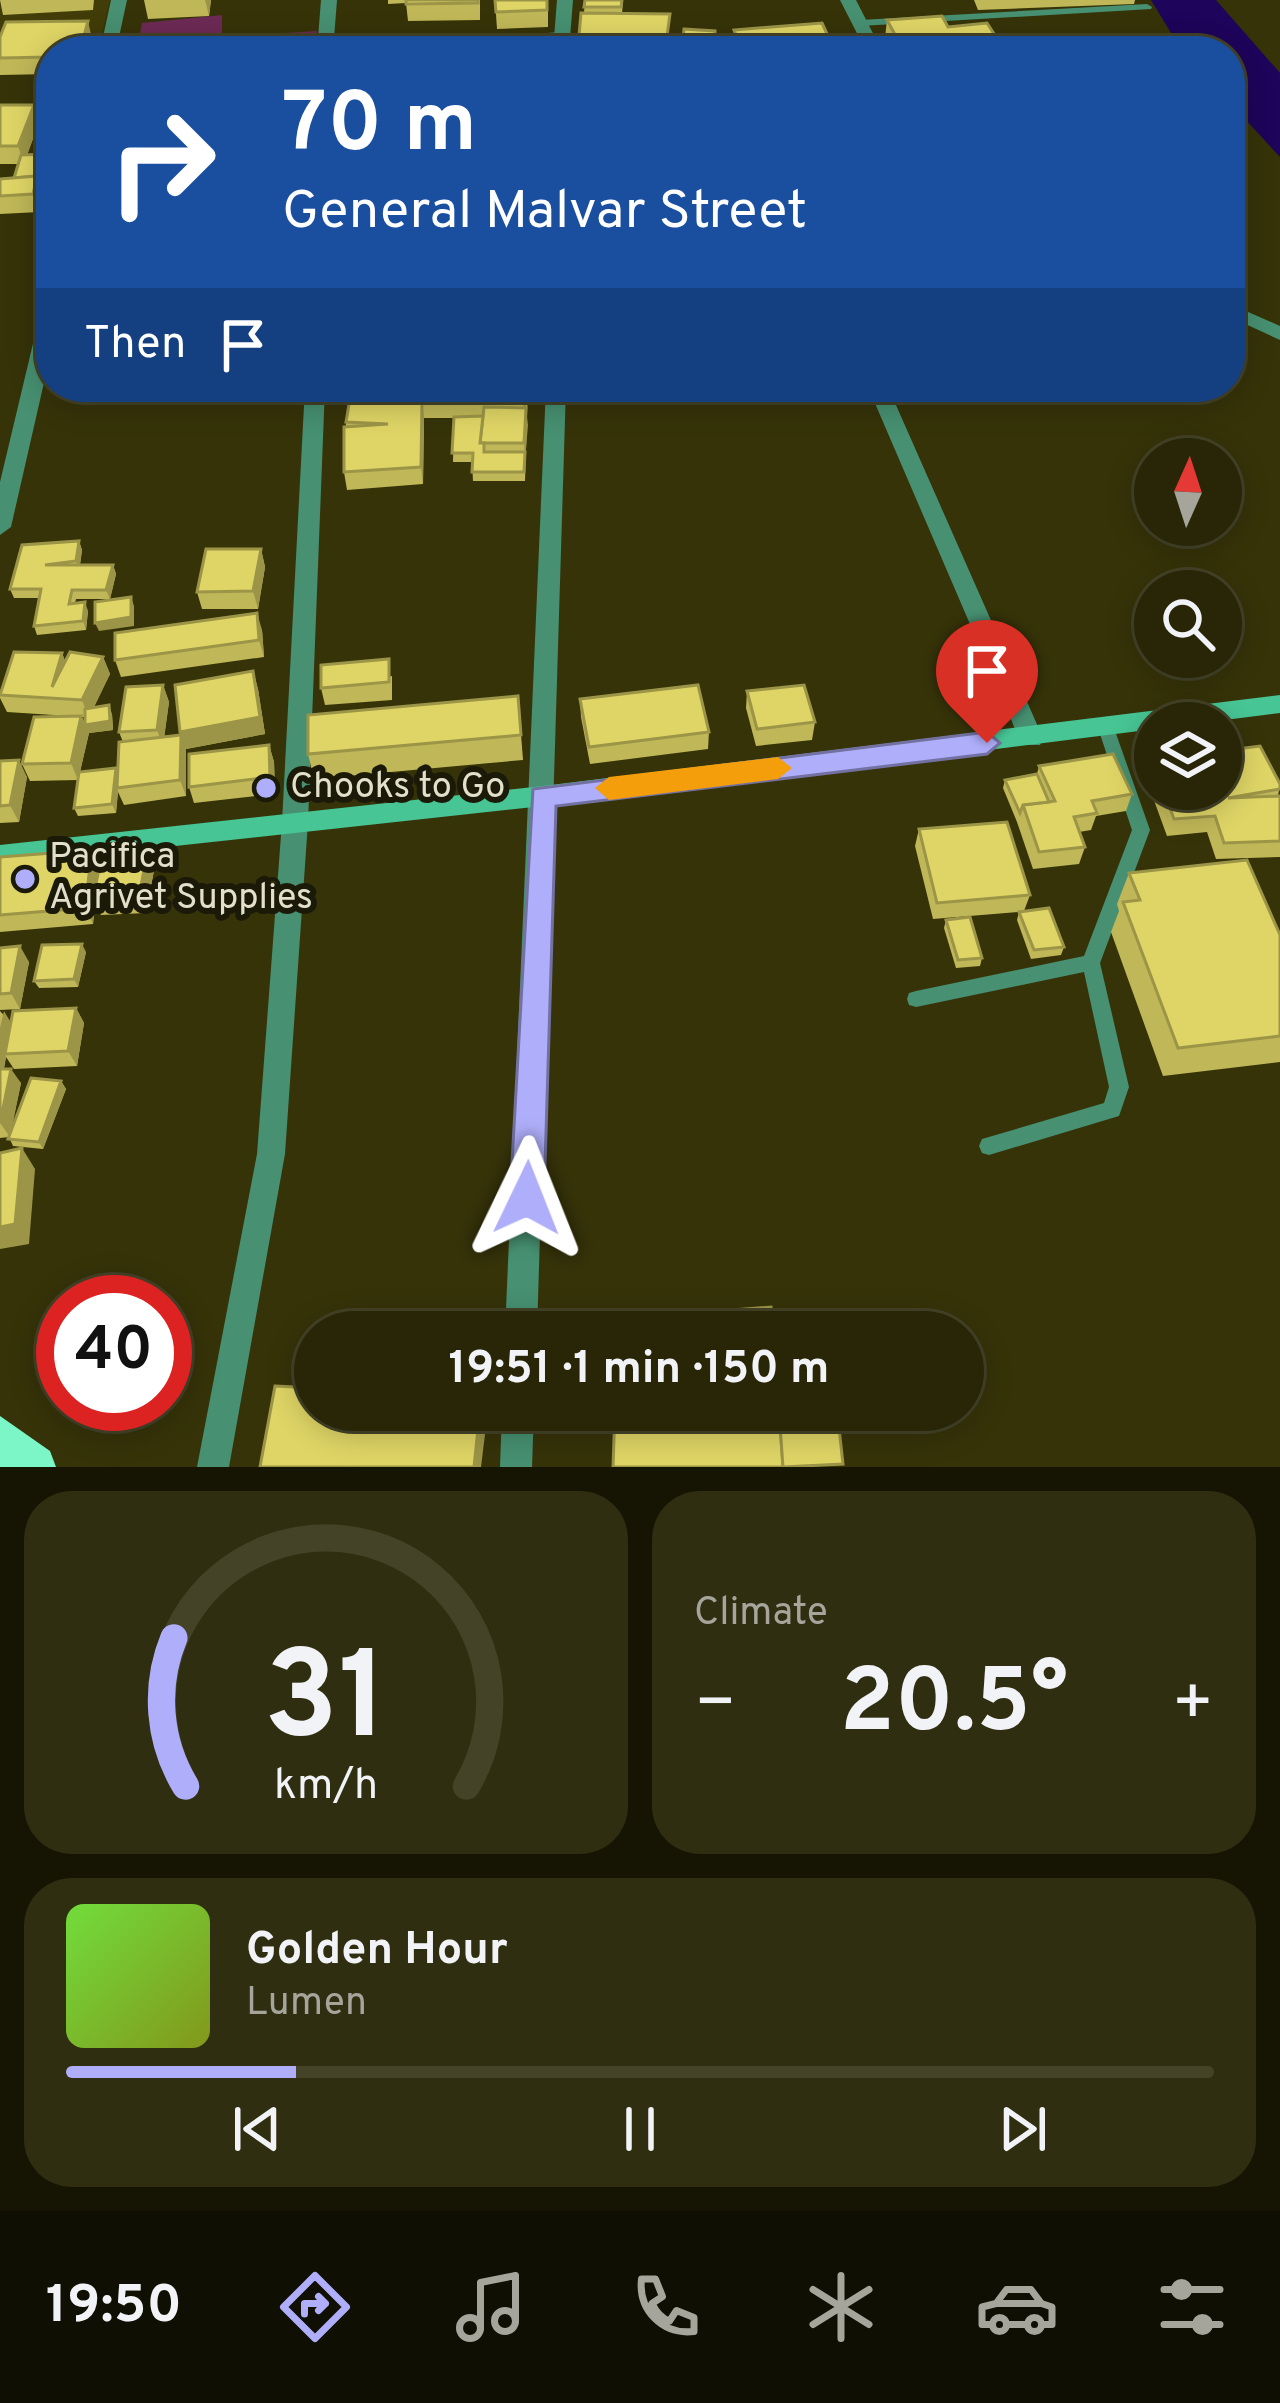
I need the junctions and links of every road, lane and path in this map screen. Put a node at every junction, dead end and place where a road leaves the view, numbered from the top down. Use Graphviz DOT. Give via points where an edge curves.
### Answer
graph roads {
  1 [pos="118,0"];
  2 [pos="329,0"];
  3 [pos="565,0"];
  4 [pos="848,0"];
  5 [pos="1147,8"];
  6 [pos="860,23"];
  7 [pos="111,36"];
  8 [pos="326,36"];
  9 [pos="562,36"];
  10 [pos="866,36"];
  11 [pos="1245,317"];
  12 [pos="1280,334"];
  13 [pos="36,374"];
  14 [pos="314,402"];
  15 [pos="556,402"];
  16 [pos="885,402"];
  17 [pos="0,527"];
  18 [pos="1280,704"];
  19 [pos="1106,728"];
  20 [pos="1031,738"];
  21 [pos="543,796"];
  22 [pos="295,822"];
  23 [pos="0,855"];
  24 [pos="1091,963"];
  25 [pos="916,999"];
  26 [pos="989,1146"];
  27 [pos="522,1311"];
  28 [pos="517,1431"];
  29 [pos="0,1438"];
  30 [pos="34,1467"];
  31 [pos="213,1467"];
  32 [pos="516,1467"];
  1 -- 7 [label="street"];
  2 -- 8 [label="street"];
  3 -- 9 [label="street"];
  4 -- 6 [label="street"];
  5 -- 6 [label="lane"];
  6 -- 10 [label="street"];
  11 -- 12 [label="street"];
  13 -- 17 [label="street"];
  14 -- 22 [label="street"];
  15 -- 21 [label="street"];
  16 -- 20 [label="street"];
  18 -- 19 [label="main road"];
  19 -- 20 [label="main road"];
  19 -- 24 [label="lane" via="1141,830"];
  20 -- 21 [label="main road"];
  21 -- 22 [label="main road"];
  21 -- 27 [label="street"];
  22 -- 23 [label="main road"];
  22 -- 31 [label="street" via="271,1154"];
  24 -- 25 [label="lane"];
  24 -- 26 [label="lane" via="1119,1087 1112,1110"];
  28 -- 32 [label="street"];
  29 -- 30 [label="highway"];
}
